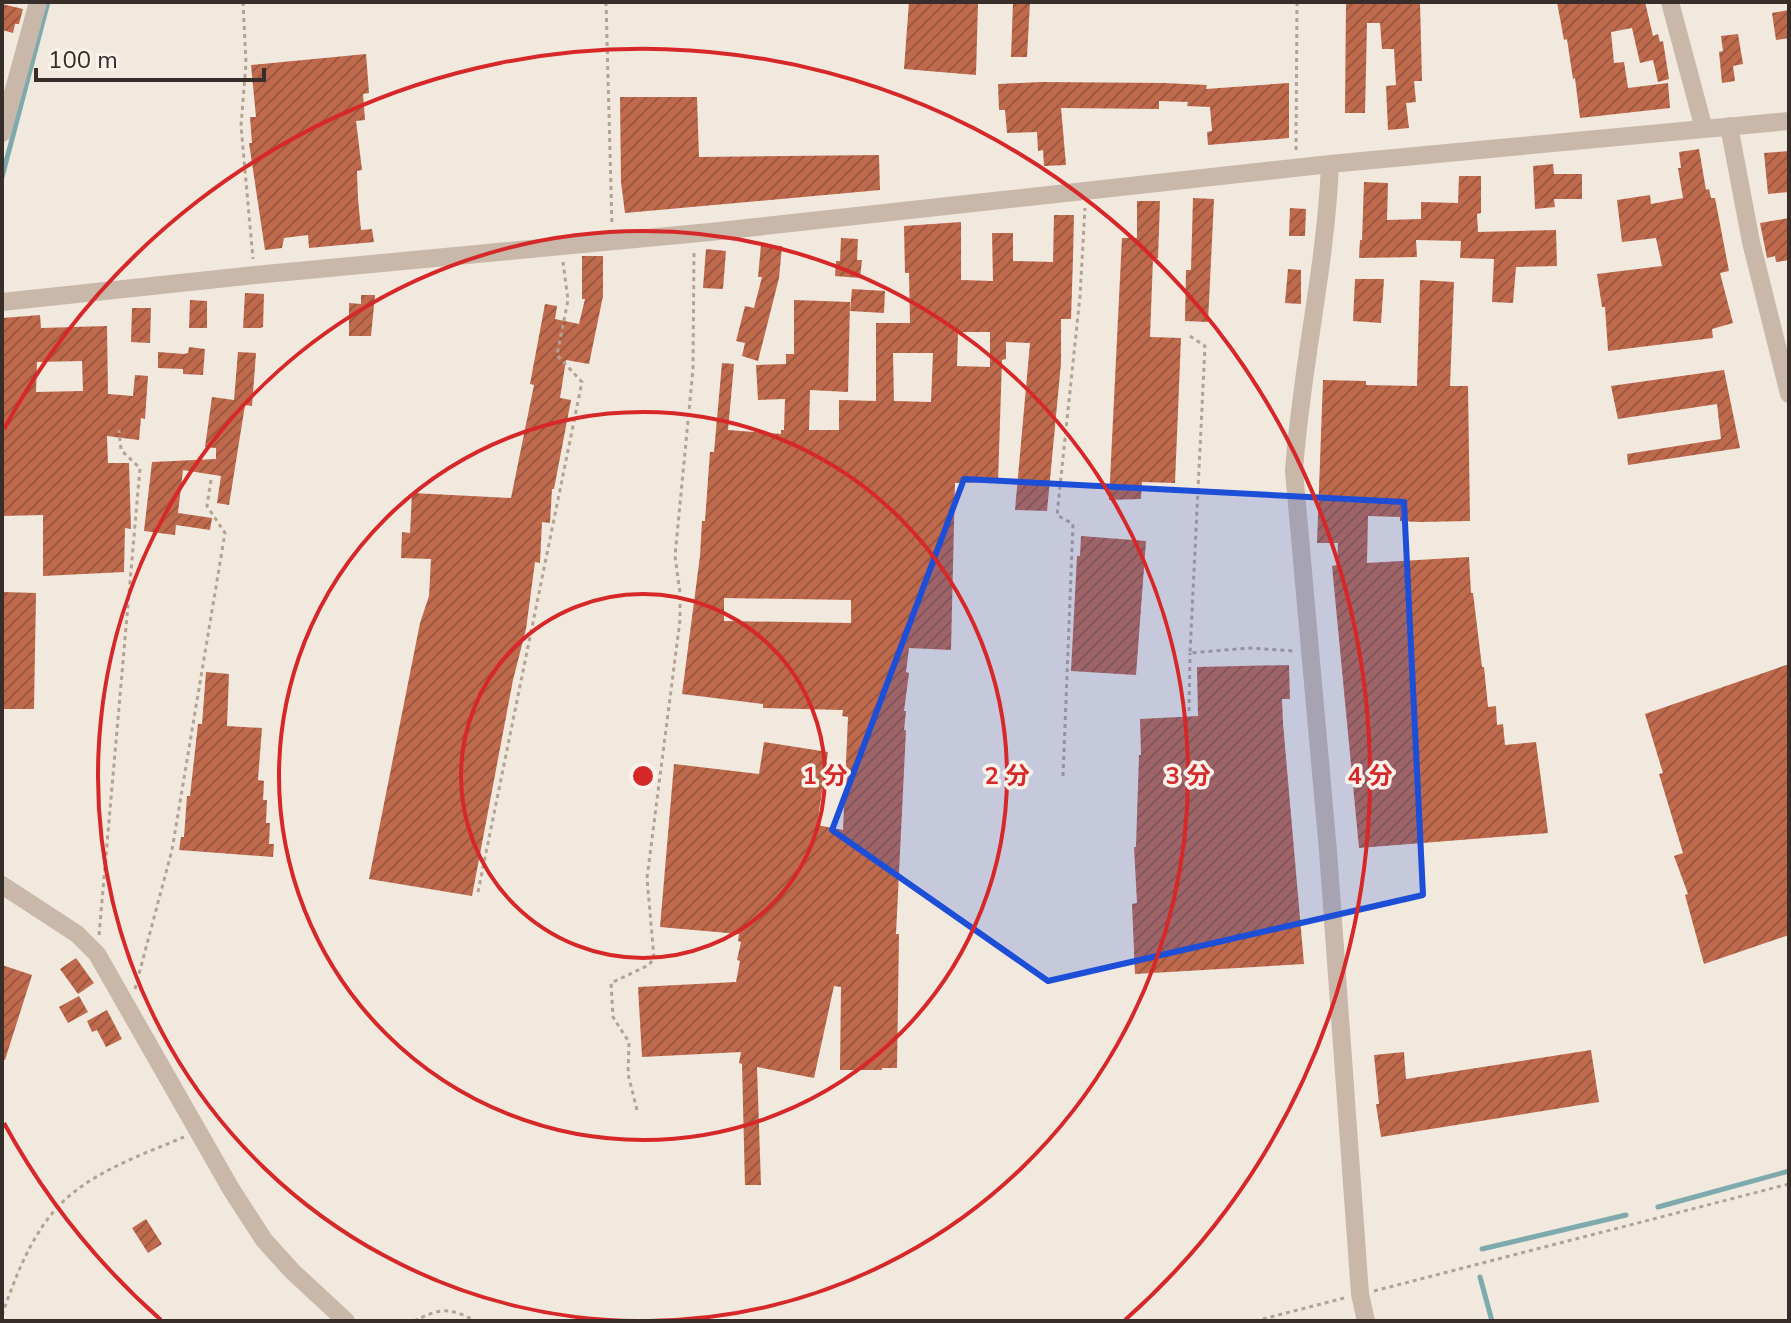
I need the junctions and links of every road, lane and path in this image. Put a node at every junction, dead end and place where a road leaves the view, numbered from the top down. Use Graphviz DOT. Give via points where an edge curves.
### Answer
graph roads {
  1 [pos="38,2"];
  2 [pos="243,2"];
  3 [pos="606,2"];
  4 [pos="1297,2"];
  5 [pos="1670,2"];
  6 [pos="1789,121"];
  7 [pos="1729,126"];
  8 [pos="1704,129"];
  9 [pos="2,133"];
  10 [pos="1330,164"];
  11 [pos="1296,167"];
  12 [pos="1086,192"];
  13 [pos="694,234"];
  14 [pos="613,242"];
  15 [pos="561,246"];
  16 [pos="255,275"];
  17 [pos="2,302"];
  18 [pos="1190,336"];
  19 [pos="1789,394"];
  20 [pos="119,430"];
  21 [pos="211,480"];
  22 [pos="1310,652"];
  23 [pos="1190,653"];
  24 [pos="1189,711"];
  25 [pos="1063,776"];
  26 [pos="2,885"];
  27 [pos="478,892"];
  28 [pos="97,954"];
  29 [pos="129,1012"];
  30 [pos="637,1110"];
  31 [pos="199,1131"];
  32 [pos="1789,1184"];
  33 [pos="1360,1294"];
  34 [pos="2,1315"];
  35 [pos="346,1321"];
  36 [pos="414,1321"];
  37 [pos="475,1321"];
  38 [pos="1255,1321"];
  39 [pos="1366,1321"];
  1 -- 9 [label="street"];
  2 -- 16 [label="path" via="241,126"];
  3 -- 14 [label="path"];
  4 -- 11 [label="path"];
  5 -- 8 [label="street"];
  6 -- 7 [label="street"];
  7 -- 8 [label="street"];
  7 -- 19 [label="street"];
  8 -- 10 [label="street"];
  10 -- 11 [label="street"];
  10 -- 22 [label="street" via="1294,471"];
  11 -- 12 [label="street"];
  12 -- 13 [label="street"];
  12 -- 25 [label="path" via="1057,515 1073,524"];
  13 -- 14 [label="street"];
  13 -- 30 [label="path" via="693,369 675,556 680,620 647,878 654,958 611,983 613,1017 629,1042 628,1074"];
  14 -- 15 [label="street"];
  15 -- 16 [label="street"];
  15 -- 27 [label="path" via="568,300 557,355 582,382"];
  16 -- 17 [label="street"];
  18 -- 23 [label="path" via="1205,346"];
  20 -- 28 [label="path" via="121,450 140,468"];
  21 -- 29 [label="path" via="207,506 225,533 172,850"];
  22 -- 23 [label="path" via="1249,648"];
  22 -- 33 [label="street"];
  23 -- 24 [label="path"];
  26 -- 28 [label="street" via="77,934"];
  28 -- 29 [label="street"];
  29 -- 31 [label="street"];
  31 -- 34 [label="path" via="123,1163 76,1190 34,1240"];
  31 -- 35 [label="street" via="264,1240"];
  32 -- 33 [label="path"];
  33 -- 38 [label="path"];
  33 -- 39 [label="street"];
  36 -- 37 [label="path" via="442,1310 455,1310"];
}
